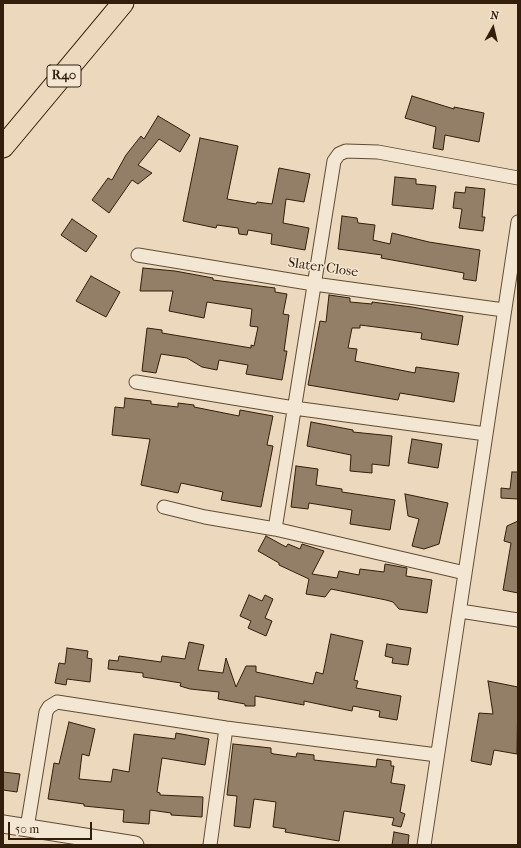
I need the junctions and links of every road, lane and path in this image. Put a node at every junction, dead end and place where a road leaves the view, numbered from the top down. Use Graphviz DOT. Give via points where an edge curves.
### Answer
graph roads {
  1 [pos="123,3"];
  2 [pos="3,147"];
  3 [pos="518,178"];
  4 [pos="518,222"];
  5 [pos="138,255"];
  6 [pos="314,284"];
  7 [pos="504,310"];
  8 [pos="136,382"];
  9 [pos="294,408"];
  10 [pos="486,434"];
  11 [pos="164,507"];
  12 [pos="275,529"];
  13 [pos="465,573"];
  14 [pos="460,611"];
  15 [pos="518,620"];
  16 [pos="226,728"];
  17 [pos="437,754"];
  18 [pos="3,824"];
  19 [pos="27,828"];
  20 [pos="135,845"];
  21 [pos="210,845"];
  22 [pos="424,845"];
  1 -- 2 [label="main road, R40"];
  3 -- 6 [label="street" via="394,154 346,150 334,161"];
  4 -- 7 [label="street"];
  5 -- 6 [label="street, Slater Close"];
  6 -- 7 [label="street, Slater Close"];
  6 -- 9 [label="street"];
  7 -- 10 [label="street"];
  8 -- 9 [label="street"];
  9 -- 10 [label="street"];
  9 -- 12 [label="street"];
  10 -- 13 [label="street"];
  11 -- 12 [label="street"];
  12 -- 13 [label="street"];
  13 -- 14 [label="street"];
  14 -- 15 [label="street"];
  14 -- 17 [label="street"];
  16 -- 17 [label="street"];
  16 -- 19 [label="street" via="57,702 46,712"];
  16 -- 21 [label="street"];
  17 -- 22 [label="street"];
  18 -- 19 [label="street"];
  19 -- 20 [label="street"];
}
